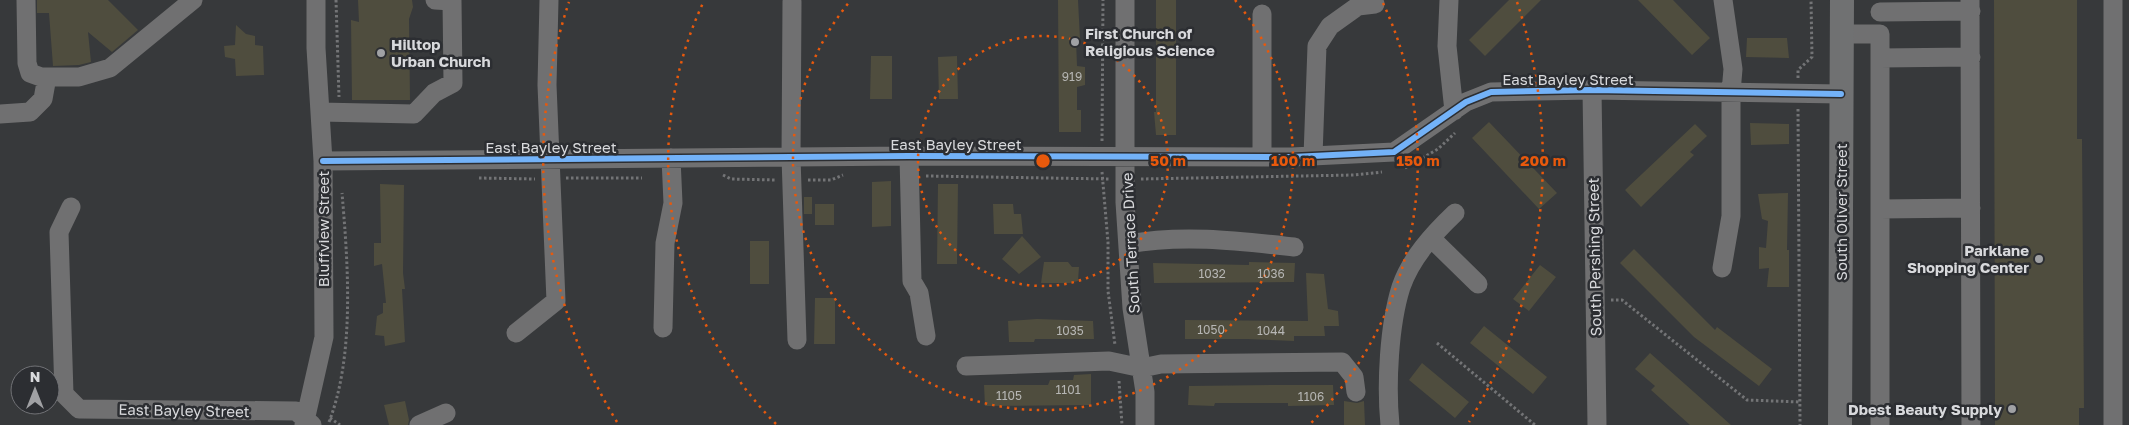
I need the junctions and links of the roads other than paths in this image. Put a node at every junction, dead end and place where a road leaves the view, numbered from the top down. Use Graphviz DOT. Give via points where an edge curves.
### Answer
graph roads {
  1 [pos="26,0"];
  2 [pos="193,0"];
  3 [pos="316,0"];
  4 [pos="434,0"];
  5 [pos="549,0"];
  6 [pos="1125,0"];
  7 [pos="1449,0"];
  8 [pos="1723,0"];
  9 [pos="1842,0"];
  10 [pos="2113,0"];
  11 [pos="792,2"];
  12 [pos="1375,4"];
  13 [pos="1880,6"];
  14 [pos="1970,6"];
  15 [pos="1262,14"];
  16 [pos="1841,34"];
  17 [pos="1880,34"];
  18 [pos="1971,57"];
  19 [pos="1880,58"];
  20 [pos="47,78"];
  21 [pos="1592,90"];
  22 [pos="1731,92"];
  23 [pos="1841,94"];
  24 [pos="1454,111"];
  25 [pos="320,112"];
  26 [pos="2122,112"];
  27 [pos="0,114"];
  28 [pos="909,156"];
  29 [pos="1313,156"];
  30 [pos="791,157"];
  31 [pos="1125,157"];
  32 [pos="1262,157"];
  33 [pos="671,158"];
  34 [pos="551,159"];
  35 [pos="323,161"];
  36 [pos="71,207"];
  37 [pos="1971,208"];
  38 [pos="1880,209"];
  39 [pos="1455,213"];
  40 [pos="1431,238"];
  41 [pos="1128,244"];
  42 [pos="1294,247"];
  43 [pos="1722,268"];
  44 [pos="1478,284"];
  45 [pos="663,328"];
  46 [pos="516,334"];
  47 [pos="926,336"];
  48 [pos="797,340"];
  49 [pos="966,366"];
  50 [pos="1142,368"];
  51 [pos="2121,370"];
  52 [pos="1356,392"];
  53 [pos="446,413"];
  54 [pos="307,423"];
  55 [pos="419,425"];
  56 [pos="1145,425"];
  57 [pos="1390,425"];
  58 [pos="1597,425"];
  59 [pos="1840,425"];
  60 [pos="1880,425"];
  61 [pos="1971,425"];
  62 [pos="2113,425"];
  1 -- 20 [label="street" via="27,63 30,73"];
  2 -- 20 [label="street" via="110,68 79,77"];
  3 -- 25 [label="street, Bluffview Street"];
  4 -- 25 [label="street" via="452,0 453,83 434,93 414,114"];
  5 -- 34 [label="street" via="547,85"];
  6 -- 31 [label="street, South Terrace Drive"];
  7 -- 24 [label="street" via="1447,46"];
  8 -- 22 [label="street" via="1734,69"];
  9 -- 16 [label="main road, South Oliver Street"];
  10 -- 26 [label="street"];
  11 -- 30 [label="street"];
  12 -- 29 [label="street" via="1358,6 1330,26 1317,46"];
  13 -- 14 [label="street"];
  13 -- 17 [label="street"];
  14 -- 18 [label="street"];
  15 -- 32 [label="street"];
  16 -- 17 [label="street"];
  16 -- 23 [label="main road, South Oliver Street"];
  17 -- 19 [label="street"];
  18 -- 19 [label="street"];
  18 -- 37 [label="street"];
  19 -- 38 [label="street"];
  20 -- 27 [label="street" via="43,99 30,112"];
  21 -- 22 [label="street, East Bayley Street"];
  21 -- 24 [label="street, East Bayley Street" via="1491,92 1466,102"];
  21 -- 58 [label="street, South Pershing Street"];
  22 -- 23 [label="street, East Bayley Street"];
  22 -- 43 [label="street" via="1731,216"];
  23 -- 59 [label="main road, South Oliver Street"];
  24 -- 29 [label="street, East Bayley Street" via="1394,152"];
  25 -- 35 [label="street, Bluffview Street"];
  26 -- 51 [label="street"];
  28 -- 30 [label="street, East Bayley Street"];
  28 -- 31 [label="street, East Bayley Street"];
  28 -- 47 [label="street" via="912,281 919,294"];
  29 -- 32 [label="street, East Bayley Street"];
  30 -- 33 [label="street, East Bayley Street"];
  30 -- 48 [label="street"];
  31 -- 32 [label="street, East Bayley Street"];
  31 -- 41 [label="street, South Terrace Drive"];
  33 -- 34 [label="street, East Bayley Street"];
  33 -- 45 [label="street" via="673,203 665,243"];
  34 -- 35 [label="street, East Bayley Street"];
  34 -- 46 [label="street" via="556,301"];
  35 -- 54 [label="street, Bluffview Street" via="324,337"];
  36 -- 54 [label="street, East Bayley Street" via="59,232 64,394 79,409 296,411"];
  37 -- 38 [label="street"];
  37 -- 61 [label="street"];
  38 -- 60 [label="street"];
  39 -- 40 [label="street"];
  40 -- 44 [label="street"];
  40 -- 57 [label="street" via="1402,287 1391,339"];
  41 -- 42 [label="street" via="1159,238 1194,238"];
  41 -- 50 [label="street, South Terrace Drive" via="1132,308"];
  49 -- 50 [label="street" via="1109,361"];
  50 -- 52 [label="street" via="1161,364 1342,362 1354,376"];
  50 -- 56 [label="street, South Terrace Drive"];
  51 -- 62 [label="street"];
  53 -- 55 [label="street"];
}
